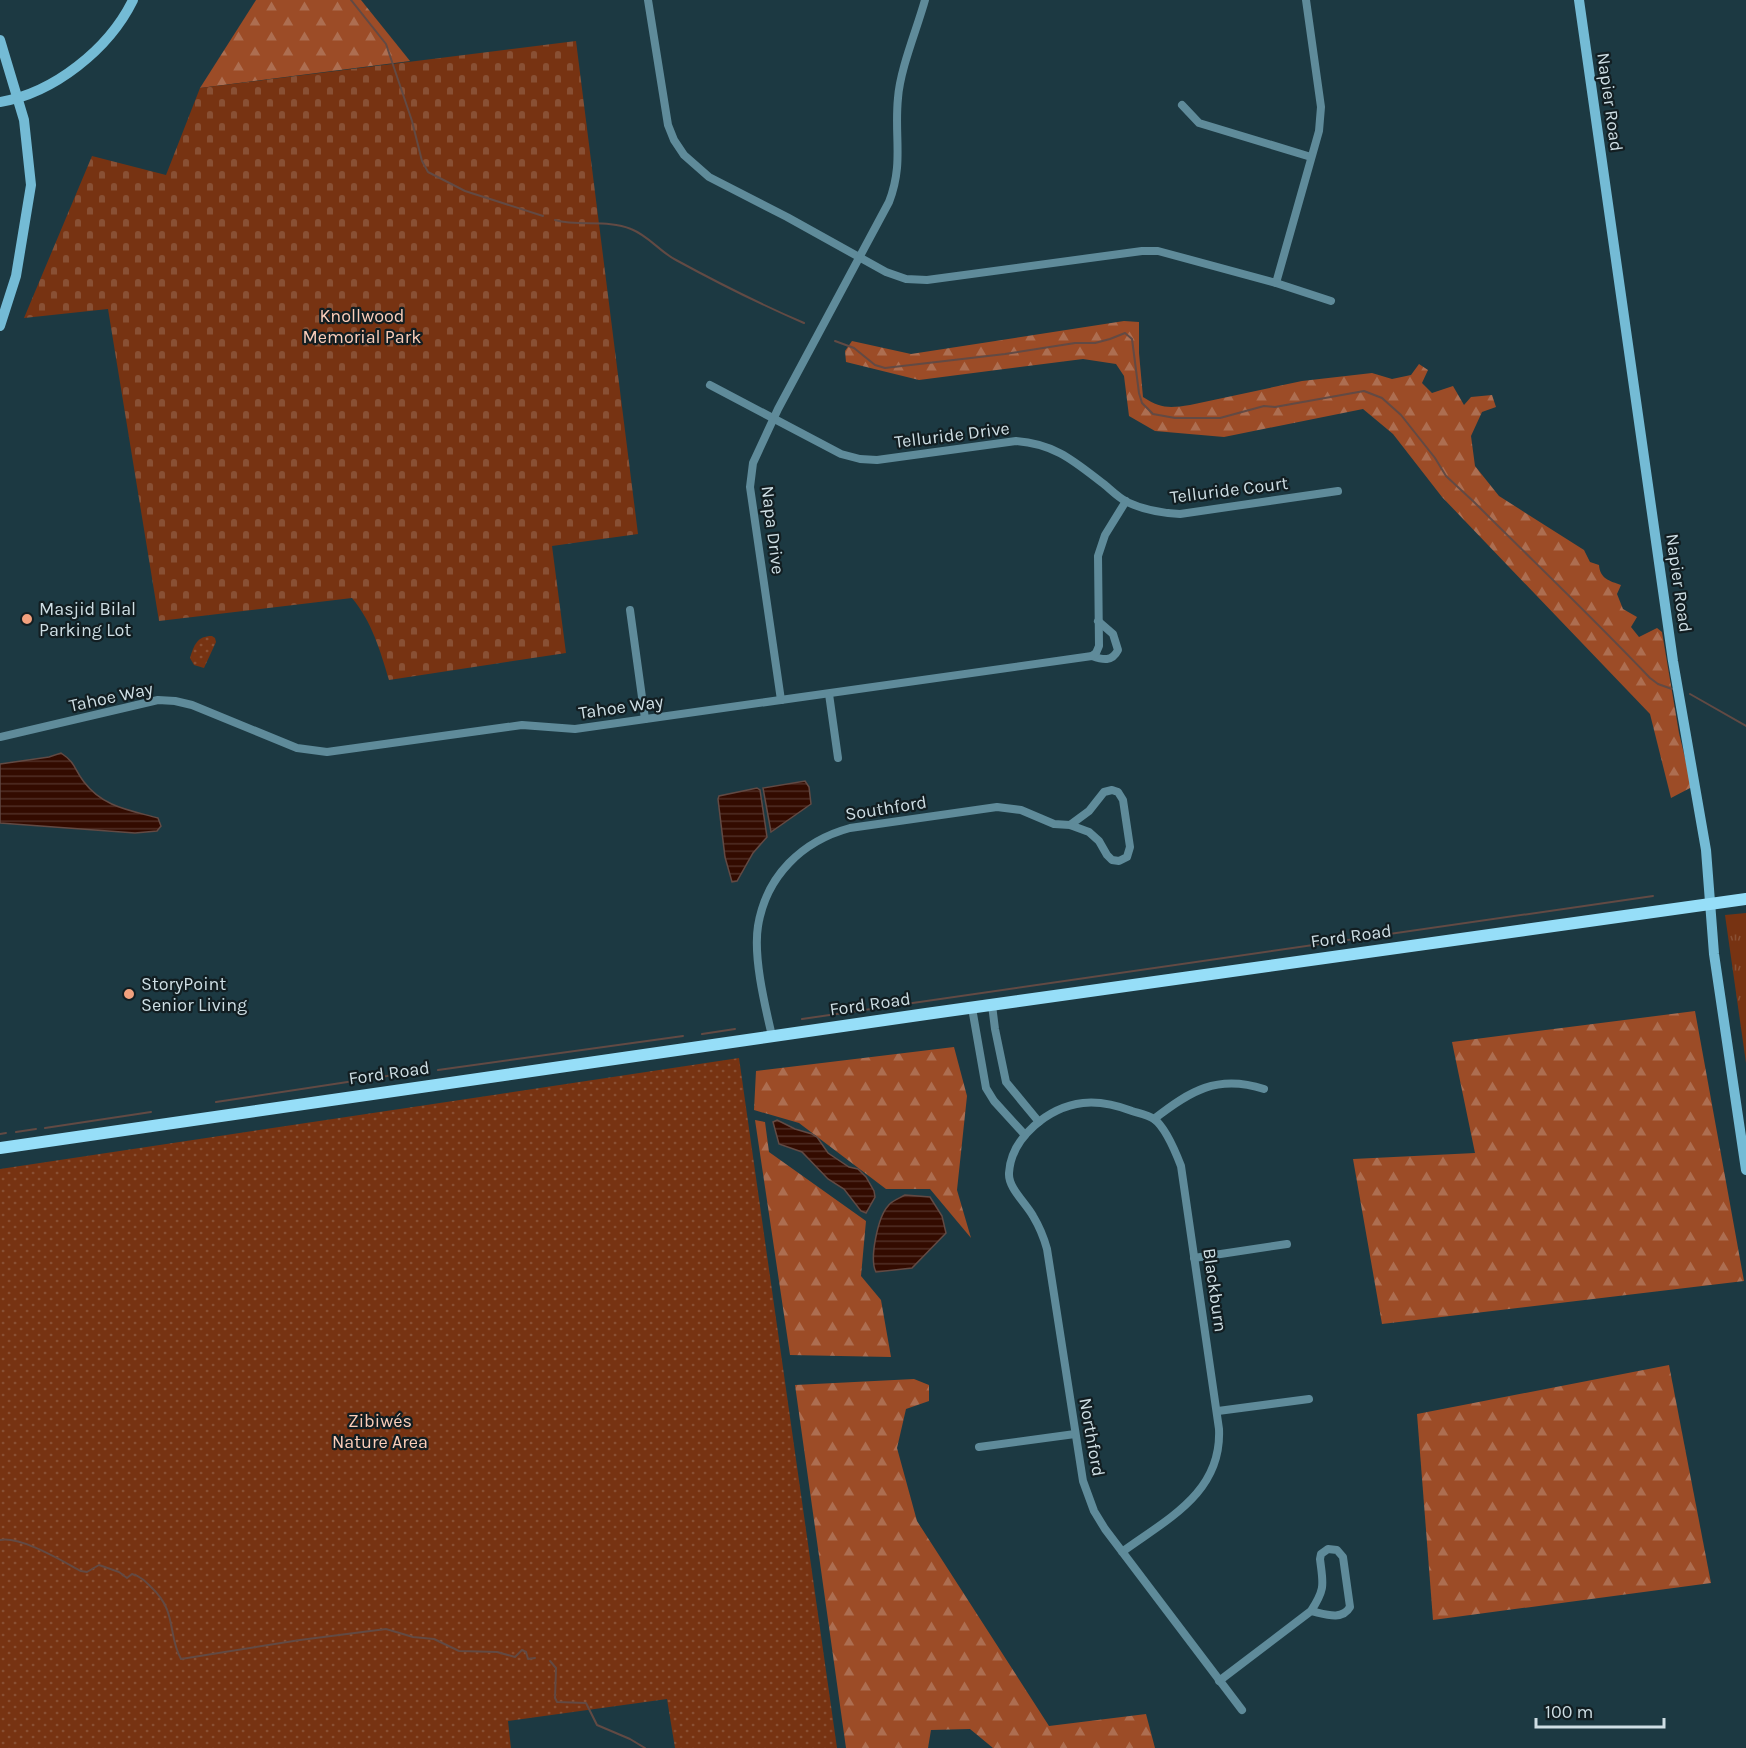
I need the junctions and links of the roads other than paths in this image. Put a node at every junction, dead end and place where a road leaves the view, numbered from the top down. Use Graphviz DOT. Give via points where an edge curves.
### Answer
graph roads {
  1 [pos="133,0"];
  2 [pos="648,0"];
  3 [pos="925,0"];
  4 [pos="1306,0"];
  5 [pos="1579,0"];
  6 [pos="0,39"];
  7 [pos="18,99"];
  8 [pos="0,102"];
  9 [pos="1182,105"];
  10 [pos="1311,157"];
  11 [pos="859,257"];
  12 [pos="1276,283"];
  13 [pos="1331,301"];
  14 [pos="0,326"];
  15 [pos="710,385"];
  16 [pos="773,418"];
  17 [pos="1338,491"];
  18 [pos="1126,501"];
  19 [pos="630,610"];
  20 [pos="1098,621"];
  21 [pos="1092,656"];
  22 [pos="829,694"];
  23 [pos="781,700"];
  24 [pos="645,719"];
  25 [pos="0,737"];
  26 [pos="838,758"];
  27 [pos="1070,825"];
  28 [pos="1746,898"];
  29 [pos="1711,903"];
  30 [pos="992,1005"];
  31 [pos="972,1008"];
  32 [pos="772,1036"];
  33 [pos="1263,1089"];
  34 [pos="1154,1119"];
  35 [pos="1039,1122"];
  36 [pos="1025,1135"];
  37 [pos="0,1148"];
  38 [pos="1746,1170"];
  39 [pos="1287,1244"];
  40 [pos="1194,1258"];
  41 [pos="1310,1399"];
  42 [pos="1218,1411"];
  43 [pos="1075,1434"];
  44 [pos="979,1447"];
  45 [pos="1122,1552"];
  46 [pos="1311,1611"];
  47 [pos="1219,1681"];
  48 [pos="1242,1710"];
  1 -- 7 [label="street" via="99,47 52,82"];
  2 -- 11 [label="street" via="668,125 684,155 709,177"];
  3 -- 11 [label="street, Napa Drive" via="899,86 897,178 889,202"];
  4 -- 10 [label="street" via="1322,107"];
  5 -- 29 [label="street, Napier Road"];
  6 -- 7 [label="street"];
  7 -- 8 [label="street"];
  7 -- 14 [label="street" via="28,143 31,186 16,276"];
  9 -- 10 [label="street" via="1199,123"];
  10 -- 12 [label="street"];
  11 -- 12 [label="street" via="896,277 927,280 1142,250"];
  11 -- 16 [label="street, Napa Drive"];
  12 -- 13 [label="street"];
  15 -- 16 [label="street, Telluride Drive"];
  16 -- 18 [label="street, Telluride Drive" via="841,454 860,459 1031,442 1068,456"];
  16 -- 23 [label="street, Napa Drive" via="753,463 750,487"];
  17 -- 18 [label="street, Telluride Court" via="1180,514 1161,513"];
  18 -- 20 [label="street" via="1105,535 1098,556"];
  19 -- 24 [label="street"];
  20 -- 21 [label="street" via="1099,646"];
  20 -- 21 [label="street, Tahoe Way" via="1113,634 1118,650 1110,659"];
  21 -- 22 [label="street, Tahoe Way"];
  22 -- 23 [label="street, Tahoe Way"];
  22 -- 26 [label="street"];
  23 -- 24 [label="street, Tahoe Way"];
  24 -- 25 [label="street, Tahoe Way" via="575,729 522,725 317,752 297,748 192,705 158,700"];
  27 -- 27 [label="street, Southford" via="1094,835 1112,860 1127,857 1130,847 1123,800 1118,792 1104,792 1089,811"];
  27 -- 32 [label="street, Southford" via="997,807 850,828 805,848 775,879 758,928"];
  28 -- 29 [label="main road, Ford Road"];
  29 -- 30 [label="main road, Ford Road"];
  29 -- 38 [label="street, Napier Road" via="1714,954"];
  30 -- 31 [label="main road, Ford Road"];
  30 -- 35 [label="street" via="1006,1082"];
  31 -- 32 [label="main road, Ford Road"];
  31 -- 36 [label="street" via="986,1088"];
  32 -- 37 [label="main road, Ford Road"];
  33 -- 34 [label="street" via="1244,1082 1219,1084 1183,1097"];
  34 -- 35 [label="street" via="1115,1104 1095,1103 1066,1108"];
  34 -- 40 [label="street, Blackburn" via="1174,1146 1181,1166"];
  35 -- 36 [label="street, Northford"];
  36 -- 43 [label="street, Northford" via="1012,1155 1008,1176 1034,1217 1047,1249"];
  39 -- 40 [label="street"];
  40 -- 42 [label="street, Blackburn"];
  41 -- 42 [label="street"];
  42 -- 45 [label="street, Blackburn" via="1219,1447 1209,1478 1181,1509"];
  43 -- 44 [label="street"];
  43 -- 45 [label="street, Northford" via="1090,1502"];
  45 -- 47 [label="street, Northford"];
  46 -- 46 [label="street" via="1340,1615 1350,1607 1343,1557 1336,1550 1328,1549 1322,1554 1322,1595"];
  46 -- 47 [label="street"];
  47 -- 48 [label="street, Northford"];
}
